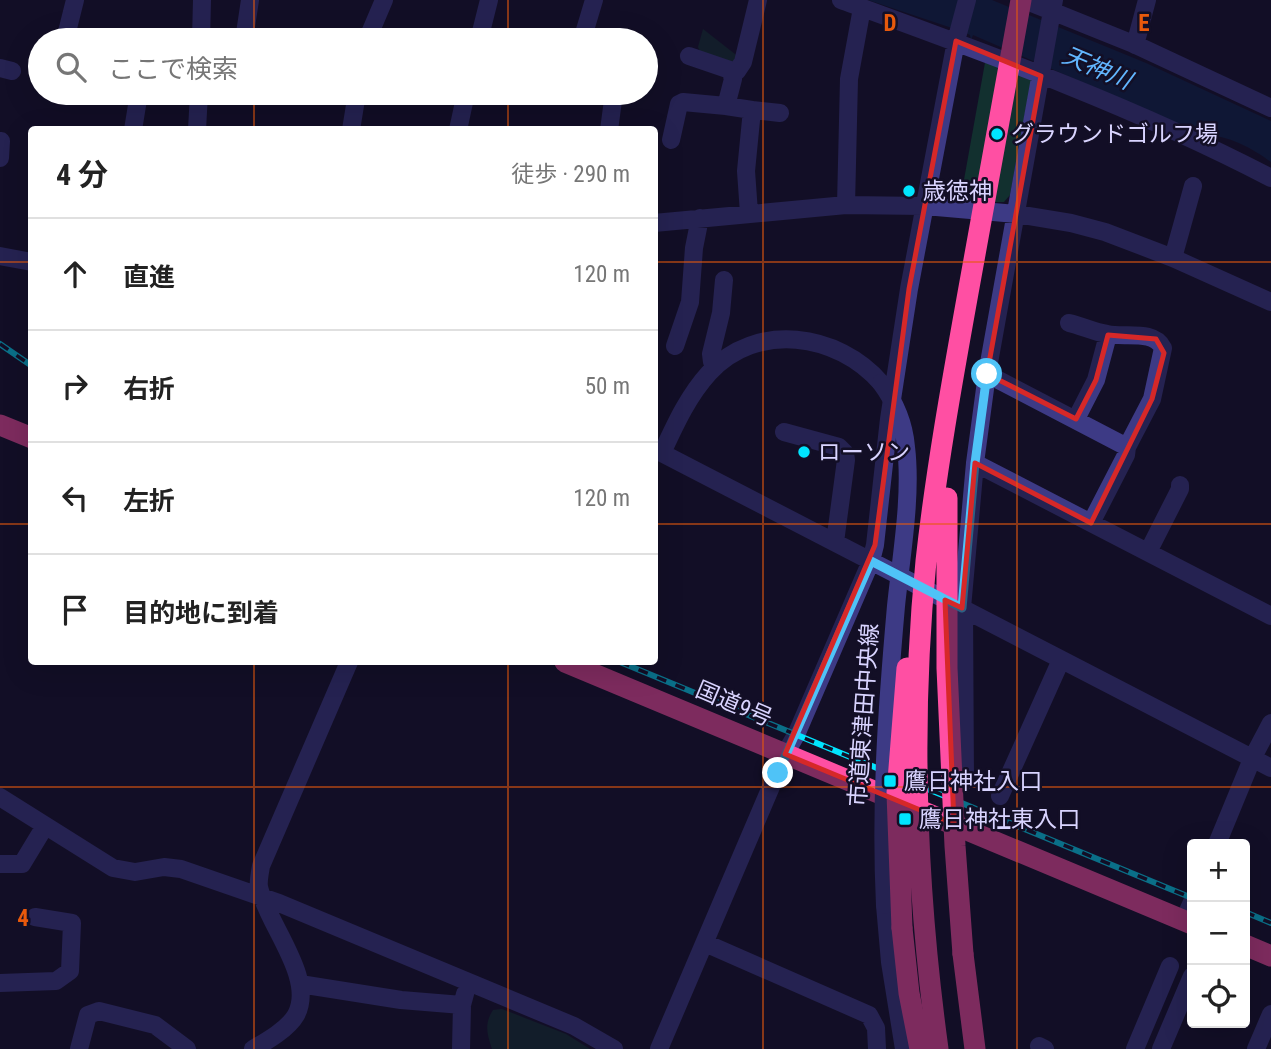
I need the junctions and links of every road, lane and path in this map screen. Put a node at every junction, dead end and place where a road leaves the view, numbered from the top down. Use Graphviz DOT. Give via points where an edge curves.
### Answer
graph roads {
  1 [pos="75,0"];
  2 [pos="202,0"];
  3 [pos="250,0"];
  4 [pos="384,0"];
  5 [pos="489,0"];
  6 [pos="594,0"];
  7 [pos="758,0"];
  8 [pos="841,0"];
  9 [pos="967,0"];
  10 [pos="1023,0"];
  11 [pos="1147,0"];
  12 [pos="862,8"];
  13 [pos="1053,9"];
  14 [pos="68,28"];
  15 [pos="201,28"];
  16 [pos="246,28"];
  17 [pos="372,28"];
  18 [pos="482,28"];
  19 [pos="586,28"];
  20 [pos="957,39"];
  21 [pos="1135,45"];
  22 [pos="690,56"];
  23 [pos="1042,73"];
  24 [pos="732,74"];
  25 [pos="137,105"];
  26 [pos="198,105"];
  27 [pos="355,105"];
  28 [pos="463,105"];
  29 [pos="612,105"];
  30 [pos="726,106"];
  31 [pos="1271,108"];
  32 [pos="752,110"];
  33 [pos="780,113"];
  34 [pos="134,126"];
  35 [pos="197,126"];
  36 [pos="352,126"];
  37 [pos="458,126"];
  38 [pos="610,126"];
  39 [pos="671,140"];
  40 [pos="1271,178"];
  41 [pos="1193,186"];
  42 [pos="846,205"];
  43 [pos="925,206"];
  44 [pos="750,213"];
  45 [pos="1016,214"];
  46 [pos="700,219"];
  47 [pos="658,223"];
  48 [pos="0,256"];
  49 [pos="1173,258"];
  50 [pos="28,261"];
  51 [pos="724,281"];
  52 [pos="1271,302"];
  53 [pos="1069,323"];
  54 [pos="1108,335"];
  55 [pos="675,346"];
  56 [pos="957,356"];
  57 [pos="716,366"];
  58 [pos="987,374"];
  59 [pos="1076,419"];
  60 [pos="0,425"];
  61 [pos="784,432"];
  62 [pos="28,436"];
  63 [pos="1127,446"];
  64 [pos="658,451"];
  65 [pos="975,463"];
  66 [pos="1180,485"];
  67 [pos="1091,523"];
  68 [pos="835,542"];
  69 [pos="1148,552"];
  70 [pos="871,561"];
  71 [pos="963,609"];
  72 [pos="1271,616"];
  73 [pos="920,641"];
  74 [pos="1061,660"];
  75 [pos="348,665"];
  76 [pos="572,665"];
  77 [pos="1271,723"];
  78 [pos="785,754"];
  79 [pos="1252,759"];
  80 [pos="1271,768"];
  81 [pos="965,781"];
  82 [pos="1000,796"];
  83 [pos="0,797"];
  84 [pos="45,826"];
  85 [pos="1219,839"];
  86 [pos="0,863"];
  87 [pos="262,897"];
  88 [pos="1187,914"];
  89 [pos="35,917"];
  90 [pos="705,943"];
  91 [pos="1250,947"];
  92 [pos="1271,956"];
  93 [pos="1170,966"];
  94 [pos="469,982"];
  95 [pos="0,983"];
  96 [pos="300,984"];
  97 [pos="1187,988"];
  98 [pos="462,1005"];
  99 [pos="1271,1014"];
  100 [pos="286,1026"];
  101 [pos="1137,1044"];
  102 [pos="256,1048"];
  103 [pos="1161,1048"];
  104 [pos="79,1049"];
  105 [pos="187,1049"];
  106 [pos="277,1049"];
  107 [pos="461,1049"];
  108 [pos="614,1049"];
  109 [pos="659,1049"];
  110 [pos="877,1049"];
  111 [pos="904,1049"];
  112 [pos="920,1049"];
  113 [pos="938,1049"];
  114 [pos="975,1049"];
  115 [pos="1256,1049"];
  1 -- 14 [label="street"];
  2 -- 15 [label="street"];
  3 -- 16 [label="street"];
  4 -- 17 [label="street"];
  5 -- 18 [label="street"];
  6 -- 19 [label="street"];
  7 -- 24 [label="street" via="743,62"];
  8 -- 12 [label="street"];
  9 -- 20 [label="street"];
  10 -- 13 [label="street"];
  10 -- 56 [label="highway, bridge"];
  11 -- 21 [label="street"];
  12 -- 20 [label="street"];
  12 -- 42 [label="street" via="849,79"];
  13 -- 21 [label="street"];
  13 -- 23 [label="street"];
  20 -- 23 [label="street"];
  20 -- 43 [label="street"];
  21 -- 31 [label="street"];
  22 -- 24 [label="street" via="726,67"];
  23 -- 40 [label="street" via="1214,148"];
  23 -- 45 [label="street"];
  24 -- 30 [label="street"];
  25 -- 34 [label="street"];
  26 -- 35 [label="street"];
  27 -- 36 [label="street"];
  28 -- 37 [label="street"];
  29 -- 38 [label="street"];
  30 -- 32 [label="street"];
  30 -- 39 [label="street" via="679,104"];
  32 -- 33 [label="street"];
  32 -- 44 [label="street" via="746,171"];
  41 -- 49 [label="street"];
  42 -- 43 [label="street"];
  42 -- 44 [label="street"];
  43 -- 45 [label="street"];
  43 -- 70 [label="street" via="889,419"];
  44 -- 46 [label="street"];
  45 -- 49 [label="street" via="1105,232"];
  45 -- 58 [label="street"];
  46 -- 47 [label="street"];
  46 -- 55 [label="street" via="690,302"];
  48 -- 50 [label="street"];
  49 -- 52 [label="street"];
  51 -- 57 [label="street" via="722,313 711,354"];
  53 -- 54 [label="street"];
  54 -- 59 [label="street" via="1096,380"];
  54 -- 63 [label="street" via="1146,336 1163,348 1152,399"];
  56 -- 73 [label="highway, bridge" via="926,561"];
  56 -- 114 [label="highway, bridge" via="945,584 963,954"];
  57 -- 64 [label="street, 市道東津田中央線"];
  57 -- 111 [label="street, 市道東津田中央線, bridge" via="761,343 805,340 827,345 861,363 881,383 901,421 907,450 906,493 881,836 890,962"];
  58 -- 59 [label="street"];
  58 -- 65 [label="street"];
  59 -- 63 [label="street"];
  60 -- 62 [label="highway"];
  61 -- 68 [label="street" via="839,447 845,453"];
  63 -- 67 [label="street"];
  64 -- 68 [label="street"];
  65 -- 67 [label="street"];
  65 -- 71 [label="street"];
  66 -- 69 [label="street"];
  67 -- 69 [label="street"];
  68 -- 70 [label="street"];
  69 -- 72 [label="street"];
  70 -- 71 [label="street"];
  70 -- 78 [label="street"];
  71 -- 74 [label="street"];
  71 -- 81 [label="street"];
  73 -- 112 [label="highway, bridge" via="907,663 898,834 902,928"];
  73 -- 113 [label="highway, bridge" via="921,900"];
  74 -- 79 [label="street"];
  74 -- 82 [label="street"];
  75 -- 87 [label="street" via="261,866 258,885"];
  76 -- 78 [label="highway, 国道9号"];
  77 -- 79 [label="street"];
  78 -- 88 [label="highway, 国道9号"];
  78 -- 90 [label="street"];
  79 -- 80 [label="street"];
  79 -- 85 [label="street"];
  83 -- 84 [label="street"];
  84 -- 86 [label="street" via="22,864"];
  84 -- 87 [label="street" via="113,868 135,872 181,869"];
  87 -- 94 [label="street"];
  87 -- 96 [label="street"];
  89 -- 95 [label="street" via="73,917 70,971 56,981"];
  90 -- 109 [label="street"];
  90 -- 110 [label="street" via="869,1015 876,1028"];
  91 -- 92 [label="highway"];
  93 -- 101 [label="street"];
  94 -- 98 [label="street"];
  94 -- 108 [label="street" via="574,1026"];
  96 -- 98 [label="street"];
  96 -- 100 [label="street" via="296,1015"];
  97 -- 103 [label="street"];
  98 -- 107 [label="street"];
  99 -- 115 [label="street"];
  100 -- 102 [label="street"];
  100 -- 106 [label="street"];
  101 -- 103 [label="street"];
  104 -- 105 [label="street" via="88,1015 99,1011 155,1025"];
}
